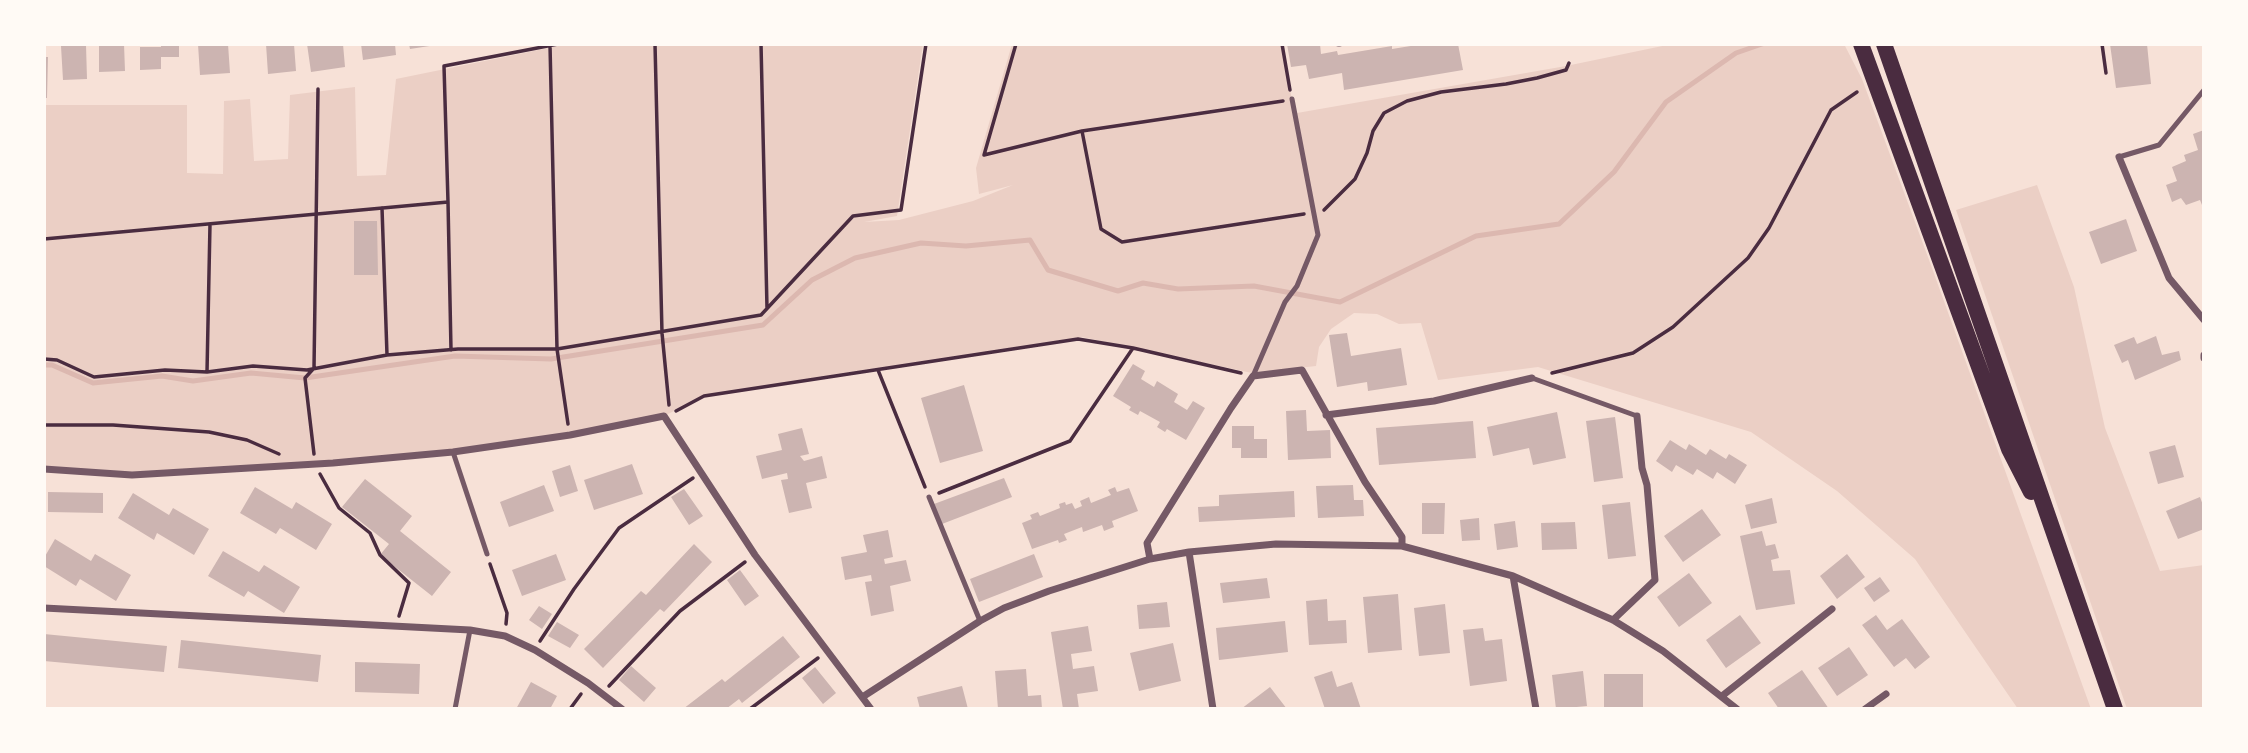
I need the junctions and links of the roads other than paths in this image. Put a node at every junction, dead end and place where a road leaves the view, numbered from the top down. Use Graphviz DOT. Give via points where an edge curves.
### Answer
graph roads {
  1 [pos="1861,44"];
  2 [pos="1884,44"];
  3 [pos="2204,90"];
  4 [pos="1292,99"];
  5 [pos="2119,157"];
  6 [pos="2204,320"];
  7 [pos="1253,376"];
  8 [pos="1532,378"];
  9 [pos="1326,415"];
  10 [pos="1637,416"];
  11 [pos="453,452"];
  12 [pos="44,469"];
  13 [pos="929,497"];
  14 [pos="1402,546"];
  15 [pos="1189,552"];
  16 [pos="487,554"];
  17 [pos="2061,554"];
  18 [pos="1150,559"];
  19 [pos="1513,576"];
  20 [pos="44,608"];
  21 [pos="1832,609"];
  22 [pos="1613,620"];
  23 [pos="980,621"];
  24 [pos="470,630"];
  25 [pos="1886,694"];
  26 [pos="863,696"];
  27 [pos="1722,696"];
  28 [pos="455,709"];
  29 [pos="622,709"];
  30 [pos="871,709"];
  31 [pos="1213,709"];
  32 [pos="1536,709"];
  33 [pos="1737,709"];
  34 [pos="1865,709"];
  35 [pos="2115,709"];
  1 -- 17 [label="main road" via="2009,449"];
  2 -- 17 [label="main road"];
  3 -- 5 [label="lane" via="2159,145"];
  4 -- 7 [label="lane" via="1318,235"];
  5 -- 6 [label="street" via="2169,278"];
  7 -- 9 [label="street" via="1302,370"];
  7 -- 18 [label="street" via="1147,543"];
  8 -- 9 [label="street" via="1434,401"];
  8 -- 10 [label="lane"];
  9 -- 14 [label="street" via="1402,537"];
  10 -- 22 [label="street" via="1655,580"];
  11 -- 12 [label="street" via="132,475"];
  11 -- 16 [label="lane"];
  11 -- 26 [label="street" via="664,416 755,555"];
  13 -- 23 [label="lane"];
  14 -- 15 [label="street" via="1276,544"];
  14 -- 19 [label="street"];
  15 -- 18 [label="street"];
  15 -- 31 [label="street"];
  17 -- 35 [label="main road"];
  18 -- 23 [label="street" via="1049,591"];
  19 -- 22 [label="street"];
  19 -- 32 [label="street"];
  20 -- 24 [label="street"];
  21 -- 27 [label="street"];
  22 -- 27 [label="street"];
  23 -- 26 [label="street"];
  24 -- 28 [label="lane"];
  24 -- 29 [label="street" via="505,636 535,650"];
  25 -- 34 [label="street"];
  26 -- 30 [label="street"];
  27 -- 33 [label="street"];
}
